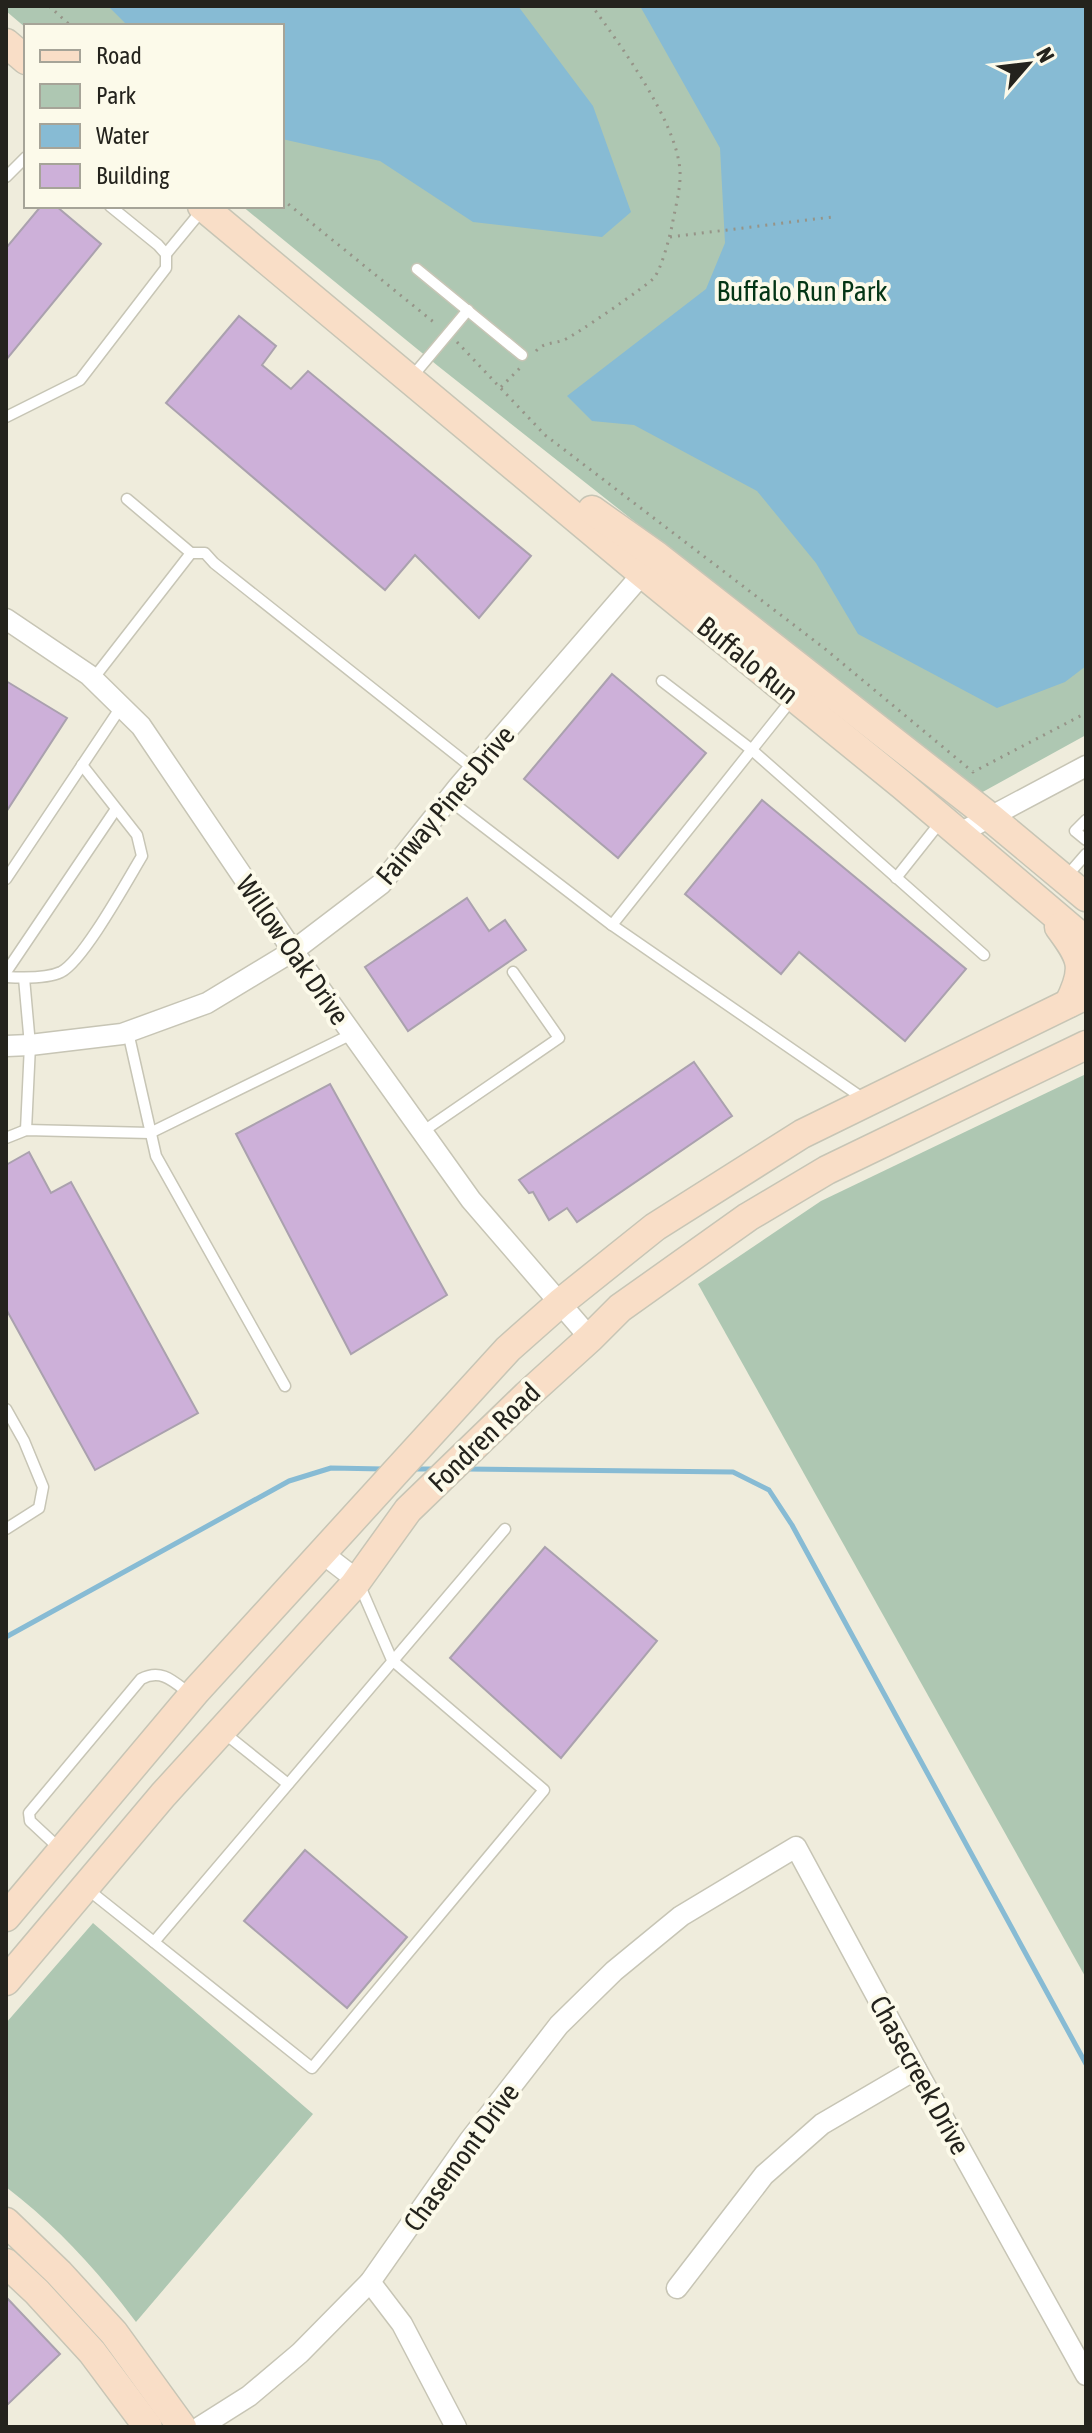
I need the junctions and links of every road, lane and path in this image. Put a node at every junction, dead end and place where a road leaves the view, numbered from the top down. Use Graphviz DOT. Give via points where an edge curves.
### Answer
graph roads {
  1 [pos="49,6"];
  2 [pos="592,6"];
  3 [pos="69,24"];
  4 [pos="6,43"];
  5 [pos="24,58"];
  6 [pos="24,158"];
  7 [pos="6,177"];
  8 [pos="284,201"];
  9 [pos="112,208"];
  10 [pos="202,208"];
  11 [pos="204,208"];
  12 [pos="832,217"];
  13 [pos="669,238"];
  14 [pos="166,254"];
  15 [pos="417,269"];
  16 [pos="468,310"];
  17 [pos="448,333"];
  18 [pos="525,359"];
  19 [pos="409,379"];
  20 [pos="501,387"];
  21 [pos="6,417"];
  22 [pos="127,499"];
  23 [pos="191,553"];
  24 [pos="650,565"];
  25 [pos="6,619"];
  26 [pos="93,679"];
  27 [pos="662,681"];
  28 [pos="794,697"];
  29 [pos="121,707"];
  30 [pos="1086,713"];
  31 [pos="752,750"];
  32 [pos="82,765"];
  33 [pos="1086,766"];
  34 [pos="474,769"];
  35 [pos="449,800"];
  36 [pos="116,809"];
  37 [pos="990,817"];
  38 [pos="1086,820"];
  39 [pos="952,826"];
  40 [pos="1086,840"];
  41 [pos="1086,854"];
  42 [pos="896,878"];
  43 [pos="6,879"];
  44 [pos="1075,888"];
  45 [pos="1042,904"];
  46 [pos="612,925"];
  47 [pos="1086,941"];
  48 [pos="293,951"];
  49 [pos="984,955"];
  50 [pos="513,972"];
  51 [pos="6,975"];
  52 [pos="24,978"];
  53 [pos="1078,999"];
  54 [pos="128,1032"];
  55 [pos="352,1034"];
  56 [pos="30,1045"];
  57 [pos="1086,1045"];
  58 [pos="6,1046"];
  59 [pos="868,1101"];
  60 [pos="26,1130"];
  61 [pos="422,1132"];
  62 [pos="150,1133"];
  63 [pos="802,1134"];
  64 [pos="6,1138"];
  65 [pos="827,1170"];
  66 [pos="560,1303"];
  67 [pos="590,1338"];
  68 [pos="285,1386"];
  69 [pos="6,1409"];
  70 [pos="6,1529"];
  71 [pos="505,1529"];
  72 [pos="322,1553"];
  73 [pos="357,1580"];
  74 [pos="392,1660"];
  75 [pos="185,1703"];
  76 [pos="217,1735"];
  77 [pos="288,1784"];
  78 [pos="62,1851"];
  79 [pos="42,1874"];
  80 [pos="724,1890"];
  81 [pos="79,1892"];
  82 [pos="6,1917"];
  83 [pos="154,1942"];
  84 [pos="6,1981"];
  85 [pos="916,2069"];
  86 [pos="6,2222"];
  87 [pos="6,2263"];
  88 [pos="59,2273"];
  89 [pos="370,2282"];
  90 [pos="677,2288"];
  91 [pos="37,2292"];
  92 [pos="1086,2375"];
  93 [pos="148,2427"];
  94 [pos="182,2427"];
  95 [pos="200,2427"];
  96 [pos="456,2427"];
  1 -- 3 [label="path"];
  2 -- 13 [label="path" via="632,60 675,145 680,174"];
  4 -- 5 [label="main road"];
  6 -- 7 [label="lane"];
  8 -- 17 [label="path"];
  9 -- 14 [label="lane"];
  10 -- 14 [label="lane"];
  11 -- 19 [label="main road, Buffalo Run"];
  12 -- 13 [label="path"];
  13 -- 18 [label="path" via="654,278 565,340 542,345"];
  14 -- 21 [label="lane" via="166,268 80,380"];
  15 -- 16 [label="lane"];
  16 -- 17 [label="lane"];
  16 -- 18 [label="lane"];
  17 -- 19 [label="lane"];
  17 -- 20 [label="path"];
  18 -- 20 [label="path"];
  19 -- 24 [label="main road, Buffalo Run"];
  20 -- 30 [label="path" via="545,435 824,648 973,772"];
  22 -- 23 [label="lane"];
  23 -- 26 [label="lane"];
  23 -- 34 [label="lane" via="205,553"];
  24 -- 28 [label="main road, Buffalo Run"];
  24 -- 34 [label="street, Fairway Pines Drive"];
  24 -- 37 [label="main road, Buffalo Run"];
  25 -- 26 [label="street, Willow Oak Drive"];
  26 -- 29 [label="street, Willow Oak Drive"];
  27 -- 31 [label="lane"];
  28 -- 31 [label="lane"];
  28 -- 39 [label="main road, Buffalo Run"];
  29 -- 32 [label="lane"];
  29 -- 48 [label="street, Willow Oak Drive" via="141,726"];
  31 -- 42 [label="lane"];
  31 -- 46 [label="lane"];
  32 -- 36 [label="lane"];
  32 -- 43 [label="lane"];
  33 -- 37 [label="street"];
  34 -- 35 [label="street, Fairway Pines Drive"];
  35 -- 46 [label="lane"];
  35 -- 48 [label="street, Fairway Pines Drive" via="381,884"];
  36 -- 51 [label="lane"];
  36 -- 52 [label="lane" via="137,835 142,856 77,959 60,973"];
  37 -- 39 [label="street"];
  37 -- 44 [label="main road, Buffalo Run"];
  38 -- 40 [label="lane" via="1075,831"];
  39 -- 42 [label="lane"];
  39 -- 45 [label="main road, Buffalo Run"];
  41 -- 44 [label="lane"];
  42 -- 49 [label="lane"];
  45 -- 47 [label="main road, Buffalo Run"];
  45 -- 53 [label="main road" via="1079,956"];
  46 -- 59 [label="lane"];
  48 -- 54 [label="street, Fairway Pines Drive" via="207,1003"];
  48 -- 55 [label="street, Willow Oak Drive"];
  50 -- 61 [label="lane" via="559,1038"];
  51 -- 52 [label="lane"];
  52 -- 56 [label="lane"];
  53 -- 59 [label="main road, Fondren Road"];
  54 -- 56 [label="street, Fairway Pines Drive"];
  54 -- 62 [label="lane"];
  55 -- 61 [label="street, Willow Oak Drive"];
  55 -- 62 [label="lane"];
  56 -- 58 [label="street, Fairway Pines Drive"];
  56 -- 60 [label="lane"];
  57 -- 65 [label="main road, Fondren Road"];
  59 -- 63 [label="main road, Fondren Road"];
  60 -- 62 [label="lane"];
  60 -- 64 [label="lane"];
  61 -- 66 [label="street, Willow Oak Drive" via="471,1200"];
  62 -- 68 [label="lane" via="156,1156"];
  63 -- 65 [label="main road"];
  63 -- 66 [label="main road, Fondren Road" via="655,1227"];
  65 -- 67 [label="main road, Fondren Road" via="748,1217 620,1308"];
  66 -- 67 [label="street, Willow Oak Drive"];
  66 -- 72 [label="main road, Fondren Road" via="508,1349"];
  67 -- 73 [label="main road, Fondren Road" via="408,1510"];
  69 -- 70 [label="lane" via="43,1487 39,1508"];
  71 -- 74 [label="lane"];
  72 -- 73 [label="street"];
  72 -- 75 [label="main road, Fondren Road"];
  73 -- 74 [label="lane"];
  73 -- 76 [label="main road, Fondren Road"];
  74 -- 77 [label="lane"];
  74 -- 83 [label="lane" via="544,1790 424,1936 312,2068"];
  75 -- 76 [label="main road"];
  75 -- 78 [label="main road, Fondren Road"];
  75 -- 78 [label="lane" via="166,1676 149,1674 141,1679 29,1813 30,1821"];
  76 -- 77 [label="lane"];
  76 -- 81 [label="main road, Fondren Road"];
  77 -- 83 [label="lane"];
  78 -- 79 [label="main road, Fondren Road"];
  79 -- 81 [label="main road"];
  79 -- 82 [label="main road, Fondren Road"];
  80 -- 85 [label="street, Chasecreek Drive" via="796,1847"];
  80 -- 89 [label="street, Chasemont Drive" via="669,1925 559,2025"];
  81 -- 83 [label="lane"];
  81 -- 84 [label="main road, Fondren Road"];
  85 -- 90 [label="street" via="822,2124 764,2175"];
  85 -- 92 [label="street, Chasecreek Drive"];
  86 -- 88 [label="main road"];
  87 -- 91 [label="main road"];
  88 -- 91 [label="main road"];
  88 -- 94 [label="main road" via="114,2333"];
  89 -- 95 [label="street, Chasemont Drive" via="300,2353 249,2396"];
  89 -- 96 [label="street" via="402,2324"];
  91 -- 93 [label="main road" via="92,2352"];
}
